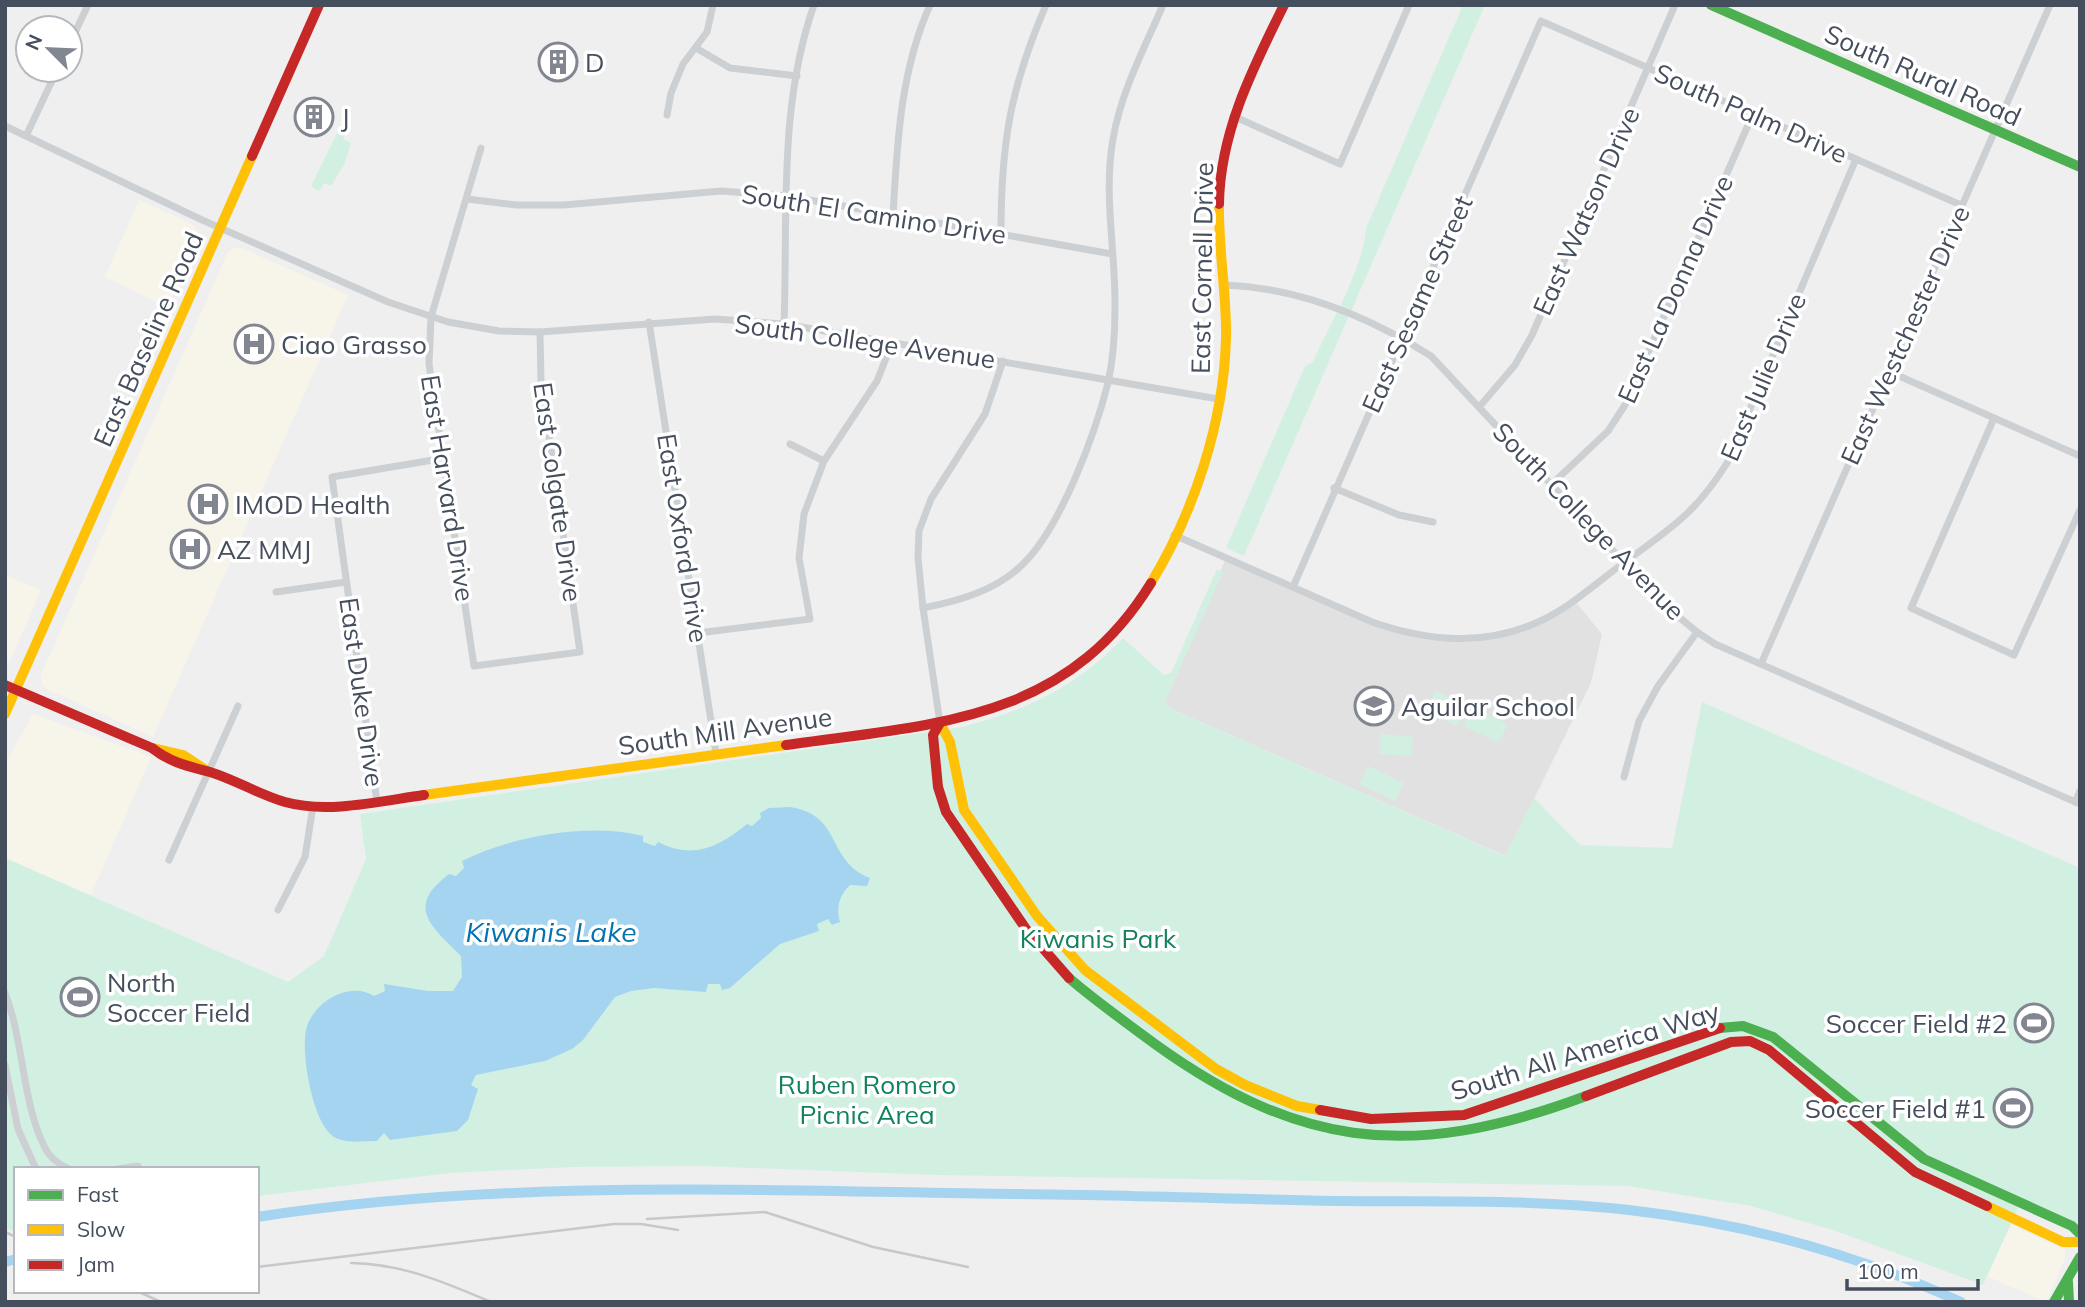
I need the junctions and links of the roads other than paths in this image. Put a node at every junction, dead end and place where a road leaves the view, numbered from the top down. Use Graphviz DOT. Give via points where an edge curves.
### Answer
graph roads {
  1 [pos="319,5"];
  2 [pos="713,5"];
  3 [pos="814,5"];
  4 [pos="930,5"];
  5 [pos="1046,5"];
  6 [pos="1163,5"];
  7 [pos="1284,5"];
  8 [pos="1409,5"];
  9 [pos="1675,5"];
  10 [pos="1711,5"];
  11 [pos="2050,5"];
  12 [pos="1724,8"];
  13 [pos="1541,21"];
  14 [pos="696,48"];
  15 [pos="1648,68"];
  16 [pos="797,76"];
  17 [pos="50,84"];
  18 [pos="1753,114"];
  19 [pos="667,115"];
  20 [pos="1233,117"];
  21 [pos="5,126"];
  22 [pos="1994,130"];
  23 [pos="26,136"];
  24 [pos="481,148"];
  25 [pos="1856,159"];
  26 [pos="2080,167"];
  27 [pos="786,196"];
  28 [pos="467,199"];
  29 [pos="1961,205"];
  30 [pos="893,216"];
  31 [pos="221,228"];
  32 [pos="1001,234"];
  33 [pos="1112,254"];
  34 [pos="1225,285"];
  35 [pos="431,317"];
  36 [pos="649,322"];
  37 [pos="785,324"];
  38 [pos="540,332"];
  39 [pos="1402,338"];
  40 [pos="892,343"];
  41 [pos="1003,361"];
  42 [pos="1889,372"];
  43 [pos="1109,381"];
  44 [pos="1218,398"];
  45 [pos="1480,406"];
  46 [pos="1994,418"];
  47 [pos="790,443"];
  48 [pos="2080,456"];
  49 [pos="445,458"];
  50 [pos="824,461"];
  51 [pos="1552,484"];
  52 [pos="1334,488"];
  53 [pos="2080,510"];
  54 [pos="1433,522"];
  55 [pos="1174,535"];
  56 [pos="1626,561"];
  57 [pos="346,582"];
  58 [pos="1293,587"];
  59 [pos="276,592"];
  60 [pos="923,608"];
  61 [pos="1697,632"];
  62 [pos="698,633"];
  63 [pos="1761,664"];
  64 [pos="474,666"];
  65 [pos="5,685"];
  66 [pos="16,690"];
  67 [pos="238,706"];
  68 [pos="5,714"];
  69 [pos="940,723"];
  70 [pos="716,753"];
  71 [pos="953,758"];
  72 [pos="936,760"];
  73 [pos="209,772"];
  74 [pos="1625,777"];
  75 [pos="2080,791"];
  76 [pos="377,802"];
  77 [pos="2077,803"];
  78 [pos="313,806"];
  79 [pos="169,860"];
  80 [pos="278,910"];
  81 [pos="1058,943"];
  82 [pos="1046,954"];
  83 [pos="5,993"];
  84 [pos="5,1065"];
  85 [pos="1816,1069"];
  86 [pos="1564,1082"];
  87 [pos="1805,1082"];
  88 [pos="1570,1100"];
  89 [pos="138,1166"];
  90 [pos="35,1167"];
  91 [pos="66,1167"];
  92 [pos="131,1167"];
  93 [pos="1945,1171"];
  94 [pos="1939,1186"];
  95 [pos="2030,1208"];
  96 [pos="2023,1224"];
  97 [pos="2080,1234"];
  98 [pos="2080,1241"];
  99 [pos="2080,1257"];
  100 [pos="2068,1282"];
  101 [pos="2054,1302"];
  102 [pos="2068,1302"];
  1 -- 31 [label="street, East Baseline Road"];
  2 -- 14 [label="street" via="707,32"];
  3 -- 16 [label="street"];
  4 -- 30 [label="street" via="907,75"];
  5 -- 32 [label="street" via="1011,102 1001,164"];
  6 -- 33 [label="street" via="1121,104 1113,140 1108,178"];
  7 -- 20 [label="street, East Cornell Drive"];
  8 -- 20 [label="street" via="1340,164"];
  9 -- 15 [label="street, East Watson Drive"];
  10 -- 12 [label="street, South Rural Road"];
  11 -- 22 [label="street, East Westchester Drive"];
  12 -- 22 [label="street, South Rural Road"];
  13 -- 15 [label="street, South Palm Drive"];
  13 -- 39 [label="street, East Sesame Street"];
  14 -- 16 [label="street" via="730,68"];
  14 -- 19 [label="street" via="683,64"];
  15 -- 18 [label="street, South Palm Drive"];
  15 -- 45 [label="street, East Watson Drive" via="1532,335 1515,365"];
  16 -- 27 [label="street"];
  17 -- 23 [label="street"];
  18 -- 25 [label="street, South Palm Drive"];
  18 -- 51 [label="street, East La Donna Drive" via="1625,405 1608,431"];
  20 -- 34 [label="street, East Cornell Drive" via="1220,173"];
  21 -- 23 [label="street, South College Avenue"];
  22 -- 26 [label="street, South Rural Road"];
  22 -- 29 [label="street, East Westchester Drive"];
  23 -- 31 [label="street, South College Avenue"];
  24 -- 28 [label="street, East Harvard Drive"];
  25 -- 29 [label="street, South Palm Drive"];
  25 -- 56 [label="street, East Julie Drive" via="1727,463 1680,524"];
  27 -- 28 [label="street, South El Camino Drive" via="720,191 564,205"];
  27 -- 30 [label="street, South El Camino Drive"];
  27 -- 37 [label="street"];
  28 -- 35 [label="street, East Harvard Drive"];
  29 -- 42 [label="street, East Westchester Drive"];
  30 -- 32 [label="street, South El Camino Drive"];
  31 -- 35 [label="street, South College Avenue"];
  31 -- 66 [label="street, East Baseline Road"];
  32 -- 33 [label="street, South El Camino Drive"];
  33 -- 43 [label="street" via="1115,309"];
  34 -- 39 [label="street, South College Avenue" via="1265,287 1308,297"];
  34 -- 44 [label="street, East Cornell Drive" via="1226,342"];
  35 -- 38 [label="street, South College Avenue" via="499,331"];
  35 -- 49 [label="street, East Harvard Drive" via="429,365"];
  36 -- 37 [label="street, South College Avenue" via="715,319"];
  36 -- 38 [label="street, South College Avenue"];
  36 -- 62 [label="street, East Oxford Drive"];
  37 -- 40 [label="street, South College Avenue"];
  38 -- 64 [label="street, East Colgate Drive" via="541,381 580,652"];
  39 -- 45 [label="street, South College Avenue" via="1431,356"];
  39 -- 52 [label="street, East Sesame Street"];
  40 -- 41 [label="street, South College Avenue"];
  40 -- 50 [label="street" via="877,381"];
  41 -- 43 [label="street, South College Avenue"];
  41 -- 60 [label="street" via="985,414 931,499 919,531"];
  42 -- 46 [label="street"];
  42 -- 63 [label="street, East Westchester Drive"];
  43 -- 44 [label="street, South College Avenue"];
  43 -- 60 [label="street" via="1069,490 1049,531 1023,565 960,601"];
  44 -- 55 [label="street, East Cornell Drive" via="1210,442"];
  45 -- 51 [label="street, South College Avenue"];
  46 -- 48 [label="street"];
  46 -- 53 [label="street" via="1911,608 2014,655"];
  47 -- 50 [label="street"];
  49 -- 57 [label="street, East Duke Drive" via="332,477"];
  49 -- 64 [label="street, East Harvard Drive"];
  50 -- 62 [label="street" via="804,514 799,558 810,618"];
  51 -- 56 [label="street, South College Avenue"];
  52 -- 54 [label="street" via="1399,515"];
  52 -- 58 [label="street, East Sesame Street"];
  55 -- 58 [label="street, East Julie Drive"];
  55 -- 69 [label="street, South Mill Avenue" via="1130,616 1078,667 1018,701"];
  56 -- 58 [label="street, East Julie Drive" via="1538,622 1494,636 1461,640 1402,632"];
  56 -- 61 [label="street, South College Avenue" via="1662,603"];
  57 -- 59 [label="street, East Duke Drive"];
  57 -- 76 [label="street, East Duke Drive"];
  60 -- 69 [label="street"];
  61 -- 63 [label="street, South College Avenue"];
  61 -- 74 [label="street" via="1639,721"];
  62 -- 70 [label="street, East Oxford Drive"];
  63 -- 77 [label="street, South College Avenue"];
  65 -- 66 [label="street, South Mill Avenue"];
  66 -- 68 [label="street, East Baseline Road"];
  66 -- 73 [label="street, South Mill Avenue" via="152,748 166,760"];
  67 -- 73 [label="street"];
  69 -- 70 [label="street, South Mill Avenue"];
  69 -- 71 [label="street, South All America Way" via="949,733"];
  69 -- 72 [label="street, South All America Way" via="933,735"];
  70 -- 76 [label="street, South Mill Avenue"];
  71 -- 72 [label="street"];
  71 -- 81 [label="street, South All America Way" via="964,810"];
  72 -- 82 [label="street, South All America Way" via="944,808"];
  73 -- 78 [label="street, South Mill Avenue" via="265,796"];
  73 -- 79 [label="street"];
  75 -- 77 [label="street"];
  76 -- 78 [label="street, South Mill Avenue"];
  78 -- 80 [label="street" via="303,864"];
  81 -- 82 [label="street"];
  81 -- 86 [label="street, South All America Way" via="1093,978 1216,1069 1297,1106 1371,1119 1436,1118 1492,1107"];
  82 -- 88 [label="street, South All America Way" via="1089,995 1196,1075 1257,1109 1308,1126 1360,1136 1418,1137 1491,1125"];
  83 -- 91 [label="street" via="36,1124 44,1146"];
  84 -- 90 [label="street" via="18,1129"];
  85 -- 86 [label="street, South All America Way" via="1774,1036 1741,1025 1706,1032"];
  85 -- 87 [label="street"];
  85 -- 93 [label="street, South All America Way" via="1916,1153"];
  86 -- 88 [label="street"];
  87 -- 88 [label="street, South All America Way" via="1769,1050 1741,1041"];
  87 -- 94 [label="street, South All America Way" via="1892,1155"];
  89 -- 92 [label="street"];
  93 -- 94 [label="street"];
  93 -- 95 [label="street, South All America Way"];
  94 -- 96 [label="street, South All America Way"];
  95 -- 96 [label="street"];
  95 -- 97 [label="street, South All America Way"];
  96 -- 98 [label="street, South All America Way" via="2063,1241"];
  99 -- 100 [label="street"];
  100 -- 101 [label="street"];
  100 -- 102 [label="street"];
}
